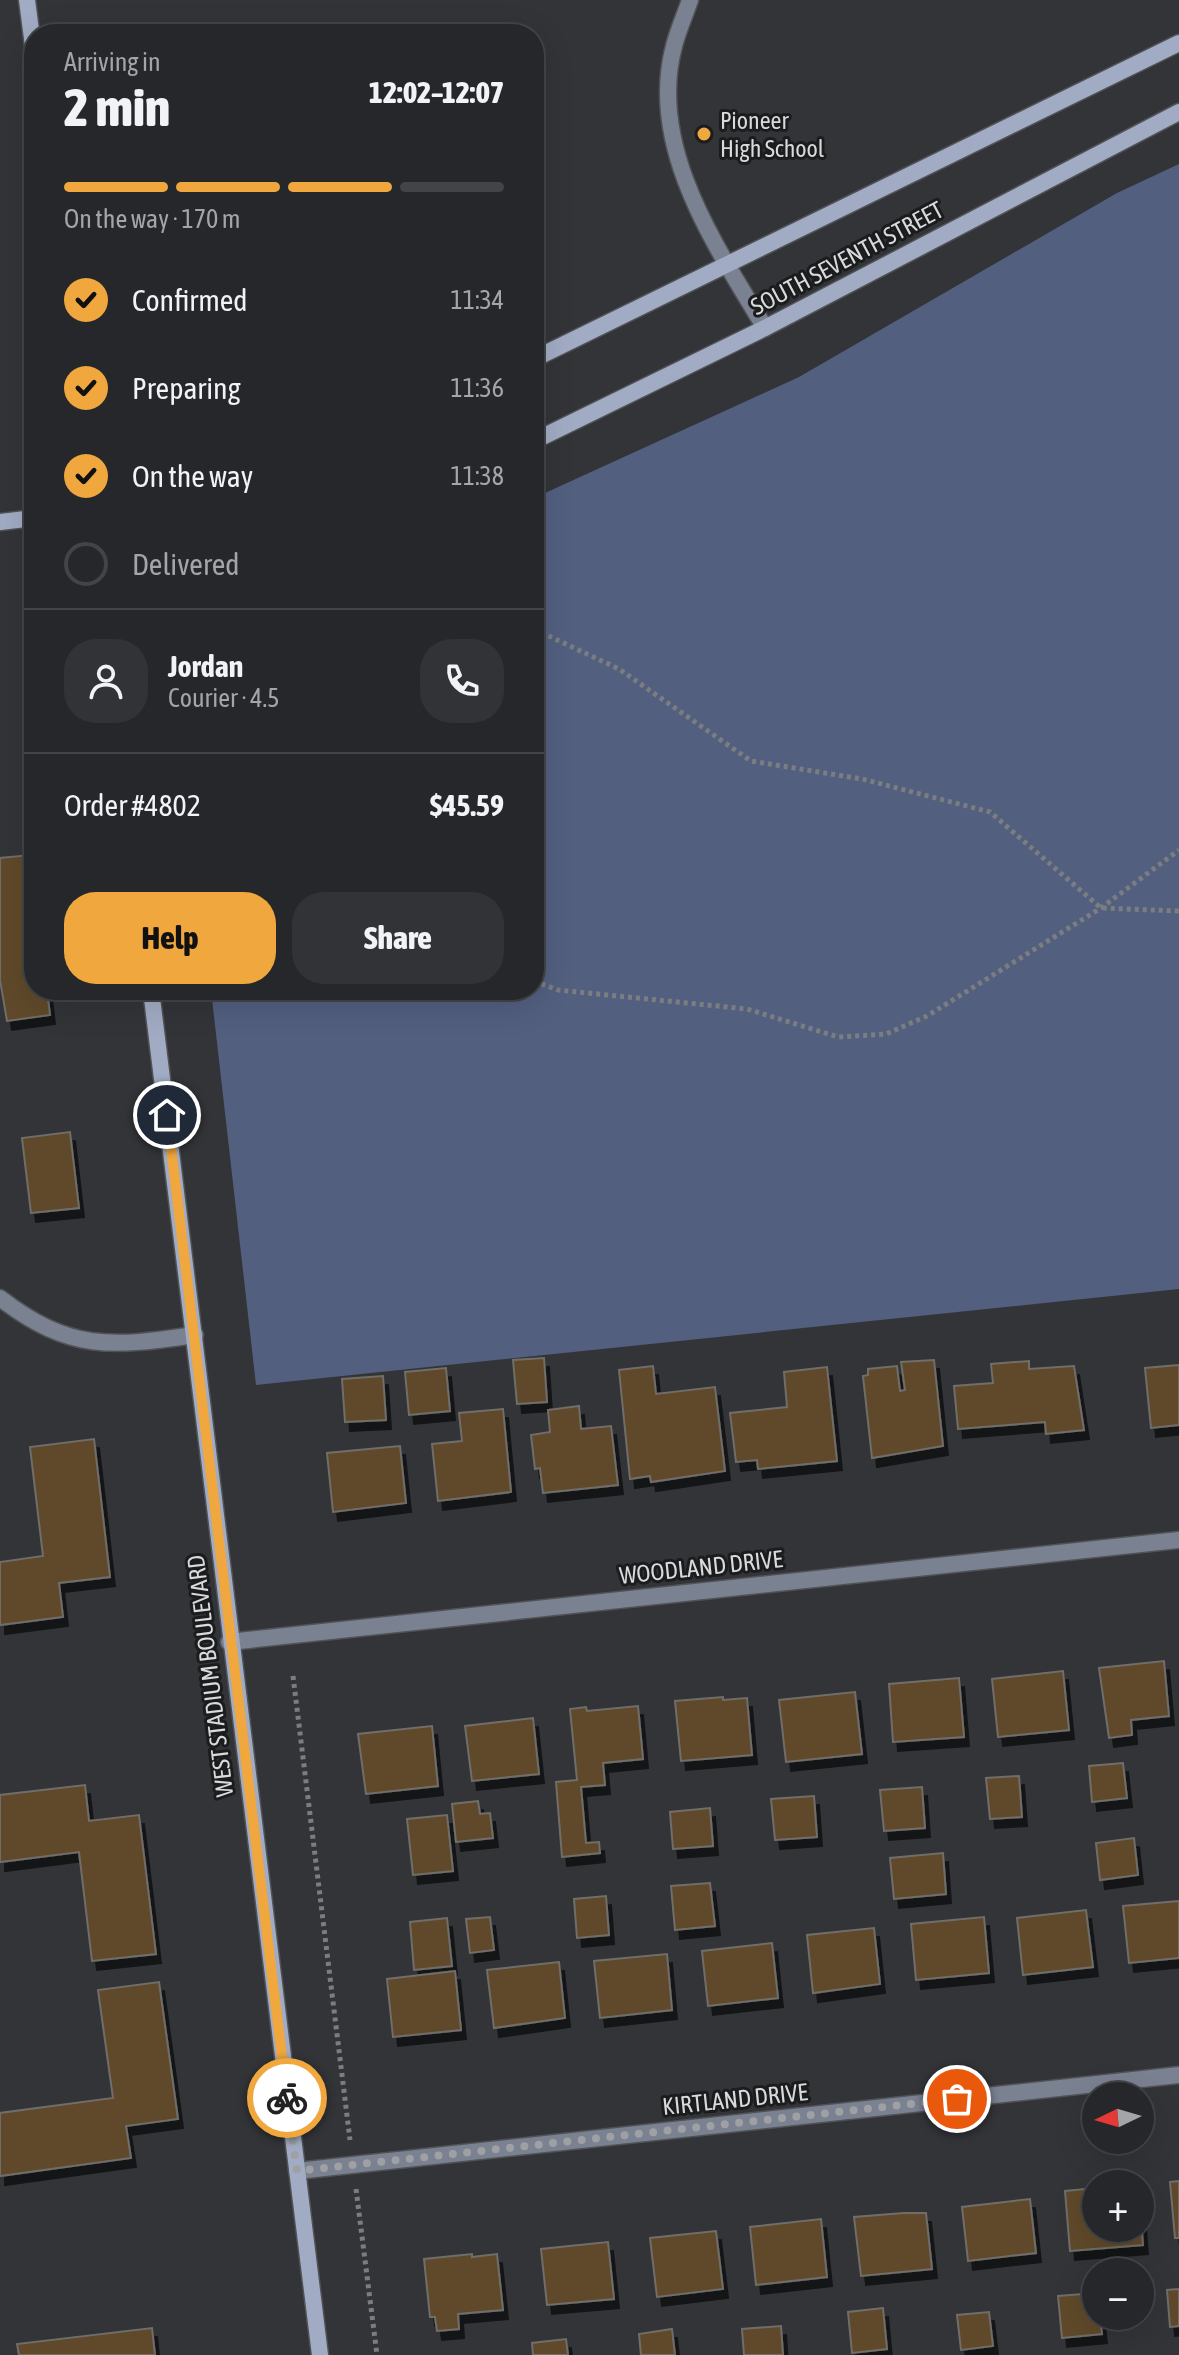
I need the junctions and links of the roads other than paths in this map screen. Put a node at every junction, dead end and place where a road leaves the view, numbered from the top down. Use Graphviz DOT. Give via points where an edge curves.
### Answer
graph roads {
  1 [pos="27,0"];
  2 [pos="690,0"];
  3 [pos="30,24"];
  4 [pos="1179,43"];
  5 [pos="1179,112"];
  6 [pos="726,264"];
  7 [pos="765,328"];
  8 [pos="544,354"];
  9 [pos="544,436"];
  10 [pos="24,519"];
  11 [pos="0,522"];
  12 [pos="152,1000"];
  13 [pos="0,1298"];
  14 [pos="195,1335"];
  15 [pos="1179,1540"];
  16 [pos="229,1642"];
  17 [pos="1179,2075"];
  18 [pos="297,2171"];
  19 [pos="320,2355"];
  1 -- 3 [label="street"];
  2 -- 6 [label="street" via="673,48 669,118 690,199"];
  4 -- 6 [label="street, SOUTH SEVENTH STREET"];
  5 -- 7 [label="street, SOUTH SEVENTH STREET"];
  6 -- 7 [label="street"];
  6 -- 8 [label="street, SOUTH SEVENTH STREET"];
  7 -- 9 [label="street, SOUTH SEVENTH STREET"];
  10 -- 11 [label="street"];
  12 -- 14 [label="street, WEST STADIUM BOULEVARD"];
  13 -- 14 [label="street" via="32,1323 79,1340 121,1345"];
  14 -- 16 [label="street, WEST STADIUM BOULEVARD"];
  15 -- 16 [label="street, WOODLAND DRIVE"];
  16 -- 18 [label="street, WEST STADIUM BOULEVARD"];
  17 -- 18 [label="street, KIRTLAND DRIVE"];
  18 -- 19 [label="street, WEST STADIUM BOULEVARD"];
}
